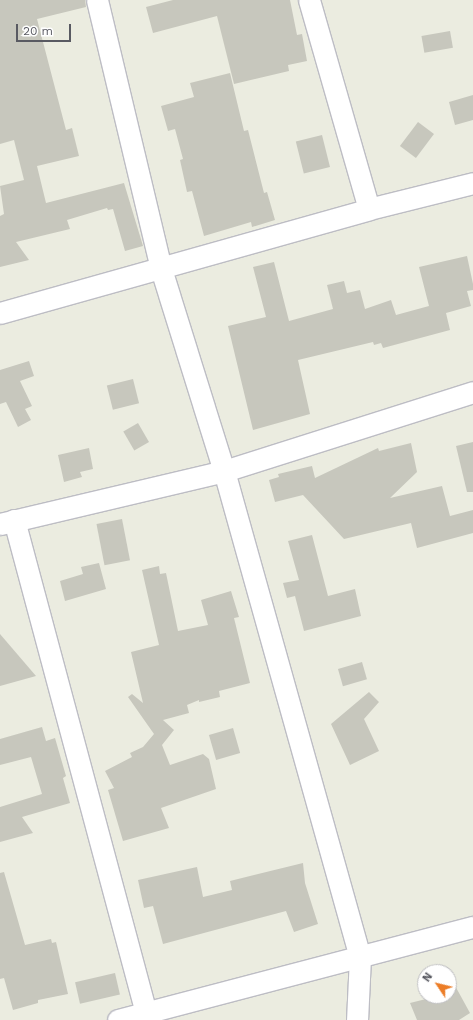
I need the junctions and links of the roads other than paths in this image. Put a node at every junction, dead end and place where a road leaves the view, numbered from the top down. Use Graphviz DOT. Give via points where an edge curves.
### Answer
graph roads {
  1 [pos="97,0"];
  2 [pos="310,0"];
  3 [pos="473,183"];
  4 [pos="369,209"];
  5 [pos="161,269"];
  6 [pos="0,313"];
  7 [pos="473,392"];
  8 [pos="224,471"];
  9 [pos="7,522"];
  10 [pos="473,927"];
  11 [pos="360,956"];
  12 [pos="146,1016"];
  13 [pos="118,1020"];
  14 [pos="357,1020"];
  1 -- 5 [label="street"];
  2 -- 4 [label="street"];
  3 -- 4 [label="street"];
  4 -- 5 [label="street"];
  5 -- 6 [label="street"];
  5 -- 8 [label="street"];
  7 -- 8 [label="street"];
  8 -- 9 [label="street"];
  8 -- 11 [label="street"];
  9 -- 12 [label="street"];
  10 -- 11 [label="street"];
  11 -- 12 [label="street"];
  11 -- 14 [label="street"];
  12 -- 13 [label="street"];
}
